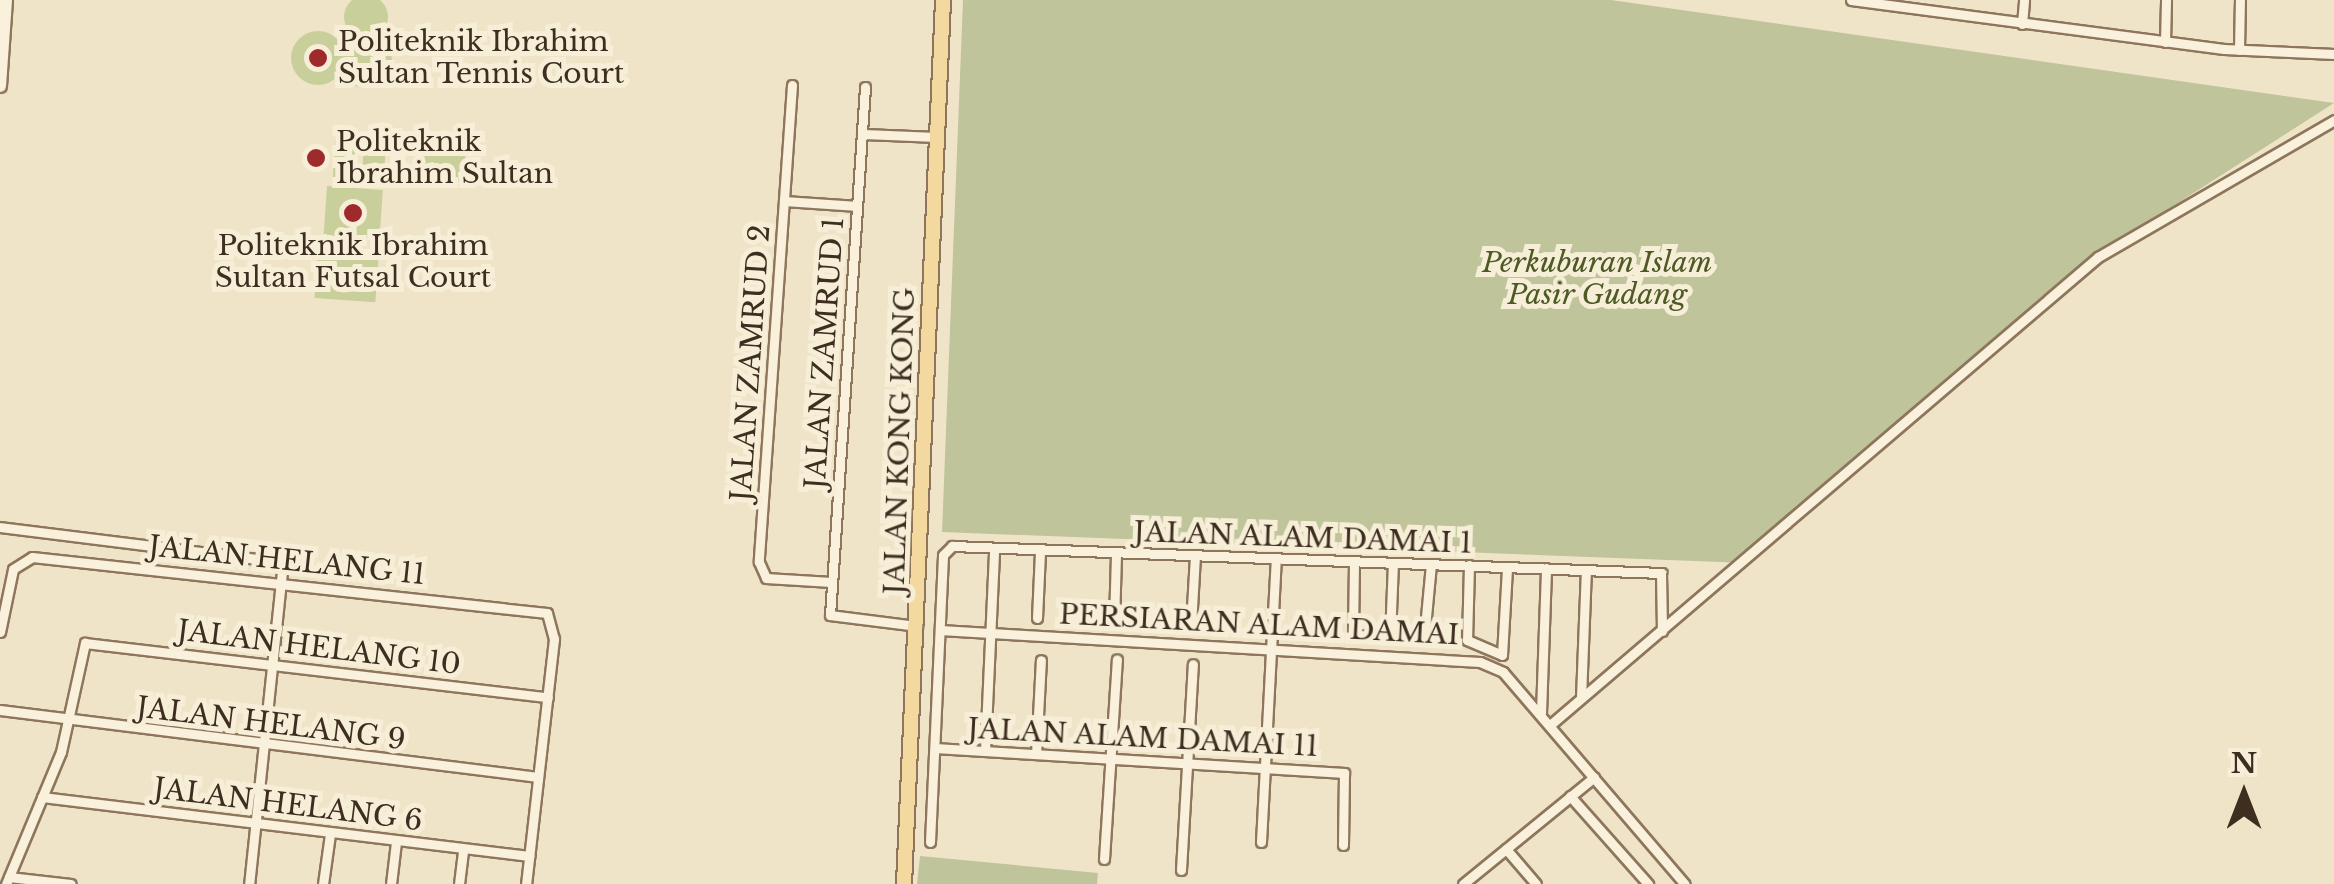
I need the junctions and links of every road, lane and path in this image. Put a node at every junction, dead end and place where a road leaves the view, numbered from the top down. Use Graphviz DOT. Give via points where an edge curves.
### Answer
graph roads {
  1 [pos="6,0"];
  2 [pos="943,0"];
  3 [pos="1852,0"];
  4 [pos="2024,0"];
  5 [pos="2166,0"];
  6 [pos="2240,0"];
  7 [pos="1915,5"];
  8 [pos="2022,24"];
  9 [pos="2164,42"];
  10 [pos="2239,50"];
  11 [pos="2334,54"];
  12 [pos="792,85"];
  13 [pos="0,86"];
  14 [pos="865,87"];
  15 [pos="2334,120"];
  16 [pos="862,134"];
  17 [pos="938,137"];
  18 [pos="785,202"];
  19 [pos="858,206"];
  20 [pos="0,527"];
  21 [pos="994,549"];
  22 [pos="1040,552"];
  23 [pos="1116,555"];
  24 [pos="1195,556"];
  25 [pos="1276,560"];
  26 [pos="1354,562"];
  27 [pos="1392,563"];
  28 [pos="1431,564"];
  29 [pos="1470,565"];
  30 [pos="1506,567"];
  31 [pos="1546,568"];
  32 [pos="1586,570"];
  33 [pos="831,582"];
  34 [pos="284,584"];
  35 [pos="1037,618"];
  36 [pos="1114,622"];
  37 [pos="1191,625"];
  38 [pos="917,626"];
  39 [pos="940,630"];
  40 [pos="1662,631"];
  41 [pos="0,632"];
  42 [pos="990,633"];
  43 [pos="1390,636"];
  44 [pos="1271,647"];
  45 [pos="1117,659"];
  46 [pos="1040,660"];
  47 [pos="1194,664"];
  48 [pos="274,666"];
  49 [pos="548,697"];
  50 [pos="1581,698"];
  51 [pos="0,710"];
  52 [pos="1541,713"];
  53 [pos="68,723"];
  54 [pos="1550,725"];
  55 [pos="265,746"];
  56 [pos="935,748"];
  57 [pos="984,751"];
  58 [pos="1036,754"];
  59 [pos="1111,760"];
  60 [pos="1188,764"];
  61 [pos="1266,768"];
  62 [pos="1594,776"];
  63 [pos="538,777"];
  64 [pos="1570,796"];
  65 [pos="42,797"];
  66 [pos="256,825"];
  67 [pos="330,834"];
  68 [pos="396,842"];
  69 [pos="930,842"];
  70 [pos="1261,842"];
  71 [pos="1343,844"];
  72 [pos="463,849"];
  73 [pos="1506,849"];
  74 [pos="529,856"];
  75 [pos="1104,859"];
  76 [pos="1181,870"];
  77 [pos="8,881"];
  78 [pos="71,884"];
  79 [pos="249,884"];
  80 [pos="323,884"];
  81 [pos="390,884"];
  82 [pos="459,884"];
  83 [pos="526,884"];
  84 [pos="904,884"];
  85 [pos="1463,884"];
  86 [pos="1536,884"];
  87 [pos="1648,884"];
  88 [pos="1685,884"];
  1 -- 13 [label="main road"];
  2 -- 17 [label="main road, JALAN KONG KONG"];
  3 -- 7 [label="street"];
  4 -- 8 [label="street"];
  5 -- 9 [label="street"];
  6 -- 10 [label="street"];
  7 -- 8 [label="street"];
  8 -- 9 [label="street"];
  9 -- 10 [label="street"];
  10 -- 11 [label="street"];
  12 -- 18 [label="street, JALAN ZAMRUD 2"];
  14 -- 16 [label="street, JALAN ZAMRUD 1"];
  15 -- 40 [label="street" via="2098,257"];
  16 -- 17 [label="street"];
  16 -- 19 [label="street, JALAN ZAMRUD 1"];
  17 -- 38 [label="main road, JALAN KONG KONG"];
  18 -- 19 [label="street"];
  18 -- 33 [label="street, JALAN ZAMRUD 2" via="759,562 766,578"];
  19 -- 33 [label="street, JALAN ZAMRUD 1"];
  20 -- 34 [label="street" via="278,558"];
  21 -- 22 [label="street, JALAN ALAM DAMAI 1"];
  21 -- 39 [label="street, JALAN ALAM DAMAI 1" via="946,550"];
  21 -- 42 [label="street"];
  22 -- 23 [label="street, JALAN ALAM DAMAI 1"];
  22 -- 35 [label="street"];
  23 -- 24 [label="street, JALAN ALAM DAMAI 1"];
  23 -- 36 [label="street"];
  24 -- 25 [label="street, JALAN ALAM DAMAI 1"];
  24 -- 37 [label="street"];
  25 -- 26 [label="street, JALAN ALAM DAMAI 1"];
  25 -- 44 [label="street"];
  26 -- 27 [label="street, JALAN ALAM DAMAI 1"];
  26 -- 43 [label="street" via="1352,633"];
  27 -- 28 [label="street, JALAN ALAM DAMAI 1"];
  27 -- 43 [label="street"];
  28 -- 29 [label="street, JALAN ALAM DAMAI 1"];
  28 -- 43 [label="street" via="1428,636"];
  29 -- 30 [label="street, JALAN ALAM DAMAI 1"];
  29 -- 30 [label="street" via="1468,640 1502,655"];
  30 -- 31 [label="street, JALAN ALAM DAMAI 1"];
  31 -- 32 [label="street, JALAN ALAM DAMAI 1"];
  31 -- 52 [label="street"];
  32 -- 40 [label="street, JALAN ALAM DAMAI 1" via="1661,573"];
  32 -- 50 [label="street"];
  33 -- 38 [label="street, JALAN ZAMRUD 1" via="835,620"];
  34 -- 41 [label="street, JALAN HELANG 11" via="43,558 18,563"];
  34 -- 48 [label="street"];
  34 -- 49 [label="street, JALAN HELANG 11" via="552,616"];
  38 -- 84 [label="main road, JALAN KONG KONG"];
  39 -- 42 [label="street, PERSIARAN ALAM DAMAI"];
  39 -- 56 [label="street"];
  40 -- 50 [label="street"];
  42 -- 44 [label="street, PERSIARAN ALAM DAMAI"];
  42 -- 57 [label="street"];
  44 -- 52 [label="street, PERSIARAN ALAM DAMAI" via="1462,656 1503,672"];
  44 -- 61 [label="street"];
  45 -- 59 [label="street"];
  46 -- 58 [label="street"];
  47 -- 60 [label="street"];
  48 -- 49 [label="street, JALAN HELANG 10"];
  48 -- 53 [label="street, JALAN HELANG 10" via="84,643"];
  48 -- 55 [label="street"];
  49 -- 63 [label="street"];
  50 -- 54 [label="street"];
  51 -- 53 [label="street, JALAN HELANG 9"];
  52 -- 54 [label="street, PERSIARAN ALAM DAMAI"];
  53 -- 55 [label="street, JALAN HELANG 9"];
  53 -- 65 [label="street"];
  54 -- 62 [label="street, PERSIARAN ALAM DAMAI"];
  55 -- 63 [label="street, JALAN HELANG 9"];
  55 -- 66 [label="street"];
  56 -- 57 [label="street, JALAN ALAM DAMAI 11"];
  56 -- 69 [label="street"];
  57 -- 58 [label="street, JALAN ALAM DAMAI 11"];
  58 -- 59 [label="street, JALAN ALAM DAMAI 11"];
  59 -- 60 [label="street, JALAN ALAM DAMAI 11"];
  59 -- 75 [label="street"];
  60 -- 61 [label="street, JALAN ALAM DAMAI 11"];
  60 -- 76 [label="street"];
  61 -- 70 [label="street"];
  61 -- 71 [label="street, JALAN ALAM DAMAI 11" via="1346,774"];
  62 -- 64 [label="street"];
  62 -- 88 [label="street, PERSIARAN ALAM DAMAI"];
  63 -- 74 [label="street"];
  64 -- 73 [label="street"];
  64 -- 87 [label="street"];
  65 -- 66 [label="street, JALAN HELANG 6"];
  65 -- 77 [label="street"];
  66 -- 67 [label="street, JALAN HELANG 6"];
  66 -- 79 [label="street"];
  67 -- 68 [label="street, JALAN HELANG 6"];
  67 -- 80 [label="street"];
  68 -- 72 [label="street, JALAN HELANG 6"];
  68 -- 81 [label="street"];
  72 -- 74 [label="street, JALAN HELANG 6"];
  72 -- 82 [label="street"];
  73 -- 85 [label="street"];
  73 -- 86 [label="street"];
  74 -- 83 [label="street"];
  77 -- 78 [label="street"];
}
